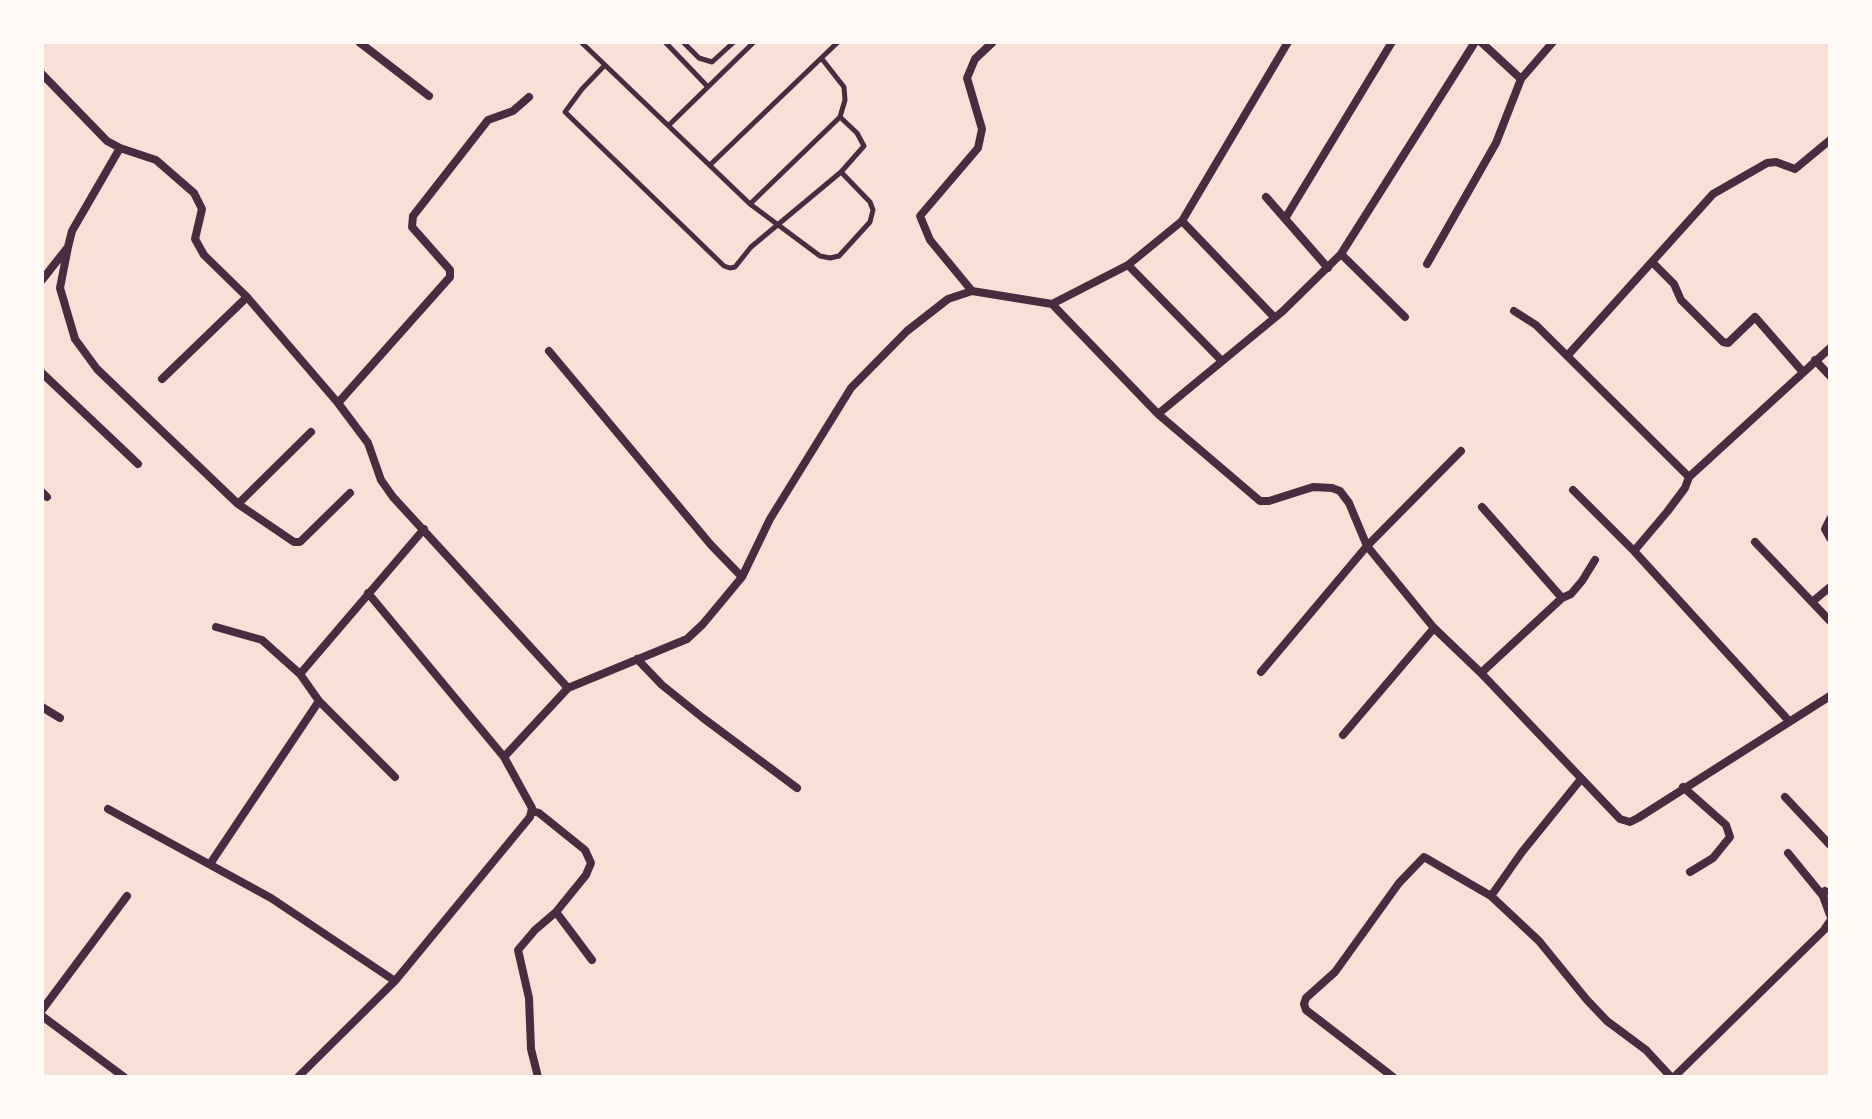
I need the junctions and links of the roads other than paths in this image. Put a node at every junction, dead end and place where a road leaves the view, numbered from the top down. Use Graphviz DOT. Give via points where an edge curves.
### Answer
graph roads {
  1 [pos="359,42"];
  2 [pos="581,42"];
  3 [pos="665,42"];
  4 [pos="683,42"];
  5 [pos="734,42"];
  6 [pos="754,42"];
  7 [pos="838,42"];
  8 [pos="993,42"];
  9 [pos="1288,42"];
  10 [pos="1392,42"];
  11 [pos="1478,42"];
  12 [pos="1553,42"];
  13 [pos="822,59"];
  14 [pos="605,65"];
  15 [pos="42,74"];
  16 [pos="1521,79"];
  17 [pos="708,87"];
  18 [pos="429,96"];
  19 [pos="529,97"];
  20 [pos="840,117"];
  21 [pos="669,125"];
  22 [pos="1830,140"];
  23 [pos="120,148"];
  24 [pos="711,164"];
  25 [pos="841,172"];
  26 [pos="1266,197"];
  27 [pos="750,204"];
  28 [pos="1286,217"];
  29 [pos="1182,221"];
  30 [pos="776,225"];
  31 [pos="68,247"];
  32 [pos="1341,254"];
  33 [pos="1652,262"];
  34 [pos="1427,264"];
  35 [pos="1128,265"];
  36 [pos="1328,268"];
  37 [pos="42,280"];
  38 [pos="972,291"];
  39 [pos="247,297"];
  40 [pos="1052,304"];
  41 [pos="1514,311"];
  42 [pos="1274,317"];
  43 [pos="1405,317"];
  44 [pos="1830,348"];
  45 [pos="549,351"];
  46 [pos="1568,355"];
  47 [pos="1815,360"];
  48 [pos="1222,361"];
  49 [pos="1803,372"];
  50 [pos="42,373"];
  51 [pos="1830,376"];
  52 [pos="162,379"];
  53 [pos="338,403"];
  54 [pos="1158,414"];
  55 [pos="311,432"];
  56 [pos="1461,451"];
  57 [pos="138,464"];
  58 [pos="1689,477"];
  59 [pos="1573,490"];
  60 [pos="350,493"];
  61 [pos="238,504"];
  62 [pos="1482,507"];
  63 [pos="1830,519"];
  64 [pos="424,529"];
  65 [pos="1830,538"];
  66 [pos="1755,542"];
  67 [pos="1367,546"];
  68 [pos="1634,551"];
  69 [pos="1595,560"];
  70 [pos="742,577"];
  71 [pos="1830,587"];
  72 [pos="368,593"];
  73 [pos="1562,598"];
  74 [pos="1812,602"];
  75 [pos="1830,621"];
  76 [pos="216,627"];
  77 [pos="1434,628"];
  78 [pos="637,659"];
  79 [pos="1261,672"];
  80 [pos="1481,673"];
  81 [pos="300,674"];
  82 [pos="568,688"];
  83 [pos="1830,696"];
  84 [pos="319,701"];
  85 [pos="42,707"];
  86 [pos="60,718"];
  87 [pos="1789,721"];
  88 [pos="1343,735"];
  89 [pos="504,757"];
  90 [pos="395,777"];
  91 [pos="1581,779"];
  92 [pos="1683,787"];
  93 [pos="797,788"];
  94 [pos="1785,797"];
  95 [pos="108,809"];
  96 [pos="532,811"];
  97 [pos="1830,845"];
  98 [pos="1788,853"];
  99 [pos="210,864"];
  100 [pos="1690,872"];
  101 [pos="127,896"];
  102 [pos="1491,896"];
  103 [pos="556,912"];
  104 [pos="1830,915"];
  105 [pos="1830,921"];
  106 [pos="592,960"];
  107 [pos="395,981"];
  108 [pos="42,1010"];
  109 [pos="42,1016"];
  110 [pos="124,1077"];
  111 [pos="298,1077"];
  112 [pos="538,1077"];
  113 [pos="1393,1077"];
  114 [pos="1672,1077"];
  1 -- 18 [label="street"];
  2 -- 14 [label="lane"];
  3 -- 17 [label="lane"];
  4 -- 5 [label="lane" via="699,58 712,62"];
  6 -- 17 [label="lane"];
  7 -- 13 [label="lane"];
  8 -- 38 [label="street" via="975,59 967,78 982,129 978,148 920,216 930,240"];
  9 -- 29 [label="street"];
  10 -- 28 [label="street"];
  11 -- 16 [label="street"];
  11 -- 32 [label="street"];
  12 -- 16 [label="street"];
  13 -- 20 [label="lane" via="845,92"];
  13 -- 24 [label="lane"];
  14 -- 21 [label="lane"];
  14 -- 30 [label="lane" via="565,112 724,266 735,267"];
  15 -- 23 [label="street"];
  16 -- 34 [label="street" via="1496,143"];
  17 -- 21 [label="lane"];
  19 -- 53 [label="street" via="513,111 488,120 413,216 412,227 450,270 450,277"];
  20 -- 25 [label="lane" via="864,146"];
  20 -- 27 [label="lane"];
  21 -- 24 [label="lane"];
  22 -- 33 [label="street" via="1795,169 1767,163 1713,194"];
  23 -- 31 [label="street"];
  23 -- 39 [label="street" via="156,160 194,193 202,209 195,231 198,246"];
  24 -- 27 [label="lane"];
  25 -- 30 [label="lane"];
  25 -- 30 [label="lane" via="873,210 870,222 839,256 820,256"];
  26 -- 28 [label="street"];
  27 -- 30 [label="lane"];
  28 -- 36 [label="street"];
  29 -- 35 [label="street"];
  29 -- 42 [label="street"];
  31 -- 37 [label="street"];
  31 -- 61 [label="street" via="60,288 75,339 97,369"];
  32 -- 36 [label="street"];
  32 -- 43 [label="street"];
  33 -- 46 [label="street"];
  33 -- 49 [label="street" via="1723,342 1755,317"];
  35 -- 40 [label="street"];
  35 -- 48 [label="street"];
  36 -- 42 [label="street"];
  38 -- 40 [label="street"];
  38 -- 70 [label="street" via="927,314 851,388 770,519"];
  39 -- 52 [label="street"];
  39 -- 53 [label="street"];
  40 -- 54 [label="street"];
  41 -- 46 [label="street"];
  42 -- 48 [label="street"];
  44 -- 47 [label="street"];
  45 -- 70 [label="street"];
  46 -- 58 [label="street"];
  47 -- 49 [label="street"];
  47 -- 51 [label="street"];
  48 -- 54 [label="street"];
  49 -- 58 [label="street"];
  50 -- 57 [label="street"];
  53 -- 64 [label="street" via="368,443 386,488"];
  54 -- 67 [label="street" via="1260,501 1313,487 1340,491"];
  55 -- 61 [label="street"];
  56 -- 67 [label="street"];
  58 -- 68 [label="street"];
  59 -- 68 [label="street"];
  60 -- 61 [label="street" via="300,542"];
  62 -- 73 [label="street"];
  63 -- 65 [label="street" via="1825,529"];
  64 -- 72 [label="street"];
  64 -- 82 [label="street"];
  66 -- 74 [label="street"];
  67 -- 77 [label="street"];
  67 -- 79 [label="street"];
  68 -- 87 [label="street"];
  69 -- 73 [label="street" via="1571,594"];
  70 -- 78 [label="street" via="687,639"];
  71 -- 74 [label="street"];
  72 -- 81 [label="street"];
  72 -- 89 [label="street"];
  73 -- 80 [label="street"];
  74 -- 75 [label="street"];
  76 -- 81 [label="street" via="262,640"];
  77 -- 80 [label="street"];
  77 -- 88 [label="street"];
  78 -- 82 [label="street"];
  78 -- 93 [label="street" via="692,710"];
  80 -- 91 [label="street"];
  81 -- 84 [label="street"];
  82 -- 89 [label="street"];
  83 -- 87 [label="street"];
  84 -- 90 [label="street"];
  84 -- 99 [label="street"];
  85 -- 86 [label="street"];
  87 -- 92 [label="street"];
  89 -- 96 [label="street"];
  91 -- 92 [label="street" via="1620,819 1630,822"];
  91 -- 102 [label="street"];
  92 -- 100 [label="street" via="1726,825 1730,837 1713,858"];
  94 -- 97 [label="street"];
  95 -- 99 [label="street"];
  96 -- 103 [label="street" via="591,857 589,870"];
  96 -- 107 [label="street"];
  98 -- 104 [label="street" via="1824,893"];
  99 -- 107 [label="street"];
  101 -- 108 [label="street"];
  102 -- 113 [label="street" via="1424,857 1335,972 1306,998 1306,1010"];
  102 -- 114 [label="street" via="1539,941 1607,1021"];
  103 -- 106 [label="street"];
  103 -- 112 [label="street" via="518,954"];
  105 -- 114 [label="street"];
  107 -- 111 [label="street"];
  109 -- 110 [label="street"];
}
